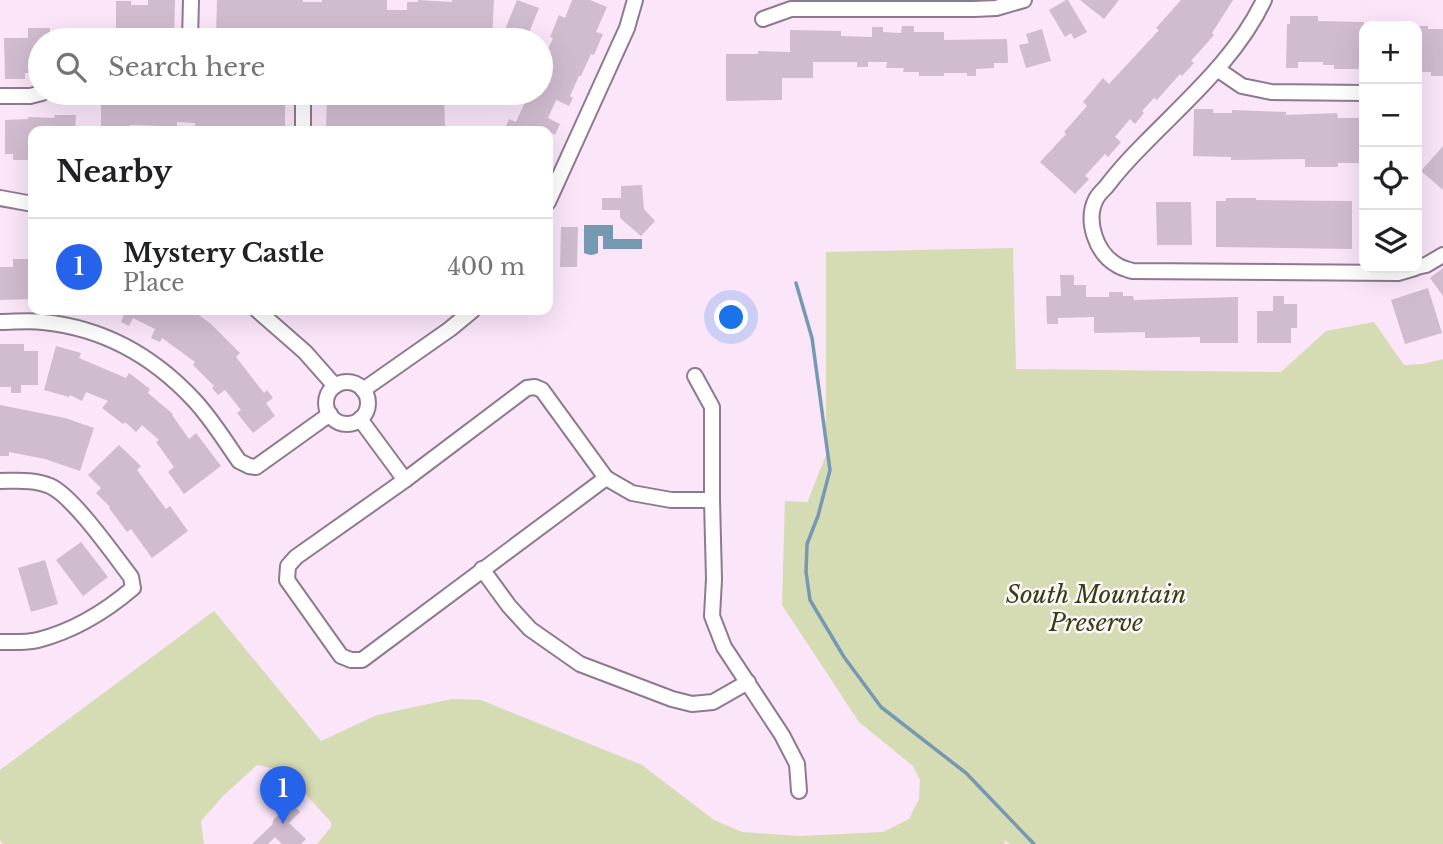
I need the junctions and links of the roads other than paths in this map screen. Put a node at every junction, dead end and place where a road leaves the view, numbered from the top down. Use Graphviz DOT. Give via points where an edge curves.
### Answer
graph roads {
  1 [pos="191,0"];
  2 [pos="635,0"];
  3 [pos="1024,0"];
  4 [pos="1264,0"];
  5 [pos="763,19"];
  6 [pos="190,28"];
  7 [pos="1217,69"];
  8 [pos="1359,93"];
  9 [pos="0,96"];
  10 [pos="28,96"];
  11 [pos="303,105"];
  12 [pos="303,126"];
  13 [pos="553,191"];
  14 [pos="0,198"];
  15 [pos="28,203"];
  16 [pos="1443,255"];
  17 [pos="1422,266"];
  18 [pos="1359,273"];
  19 [pos="263,315"];
  20 [pos="467,315"];
  21 [pos="0,322"];
  22 [pos="695,376"];
  23 [pos="335,386"];
  24 [pos="363,390"];
  25 [pos="330,414"];
  26 [pos="359,419"];
  27 [pos="606,478"];
  28 [pos="405,480"];
  29 [pos="0,481"];
  30 [pos="712,500"];
  31 [pos="482,569"];
  32 [pos="0,642"];
  33 [pos="748,682"];
  34 [pos="799,791"];
  1 -- 6 [label="street"];
  2 -- 13 [label="street" via="627,28"];
  3 -- 5 [label="street" via="974,9 791,9"];
  4 -- 7 [label="street" via="1244,36"];
  7 -- 8 [label="street" via="1242,86 1271,92"];
  7 -- 18 [label="street" via="1118,171 1096,200 1092,219 1095,239 1104,253 1116,265 1132,271"];
  9 -- 10 [label="street"];
  11 -- 12 [label="street"];
  14 -- 15 [label="street"];
  16 -- 17 [label="street"];
  19 -- 23 [label="street"];
  20 -- 24 [label="street"];
  21 -- 25 [label="street" via="43,321 73,327 142,355 196,402 239,461 250,466 256,467"];
  22 -- 30 [label="street" via="712,407"];
  23 -- 24 [label="street" via="353,383"];
  23 -- 25 [label="street" via="327,396"];
  24 -- 26 [label="street" via="368,402"];
  25 -- 26 [label="street" via="347,424"];
  26 -- 28 [label="street"];
  27 -- 28 [label="street" via="542,390 535,387 527,388"];
  27 -- 30 [label="street" via="632,494"];
  27 -- 31 [label="street"];
  28 -- 31 [label="street" via="288,566 287,580 341,656 362,660"];
  29 -- 32 [label="street" via="51,486 72,504 131,577 133,588 78,625 36,640"];
  30 -- 33 [label="street" via="712,616 724,647"];
  31 -- 33 [label="street" via="530,629 580,664 692,704 713,702"];
  33 -- 34 [label="street" via="797,764"];
}
